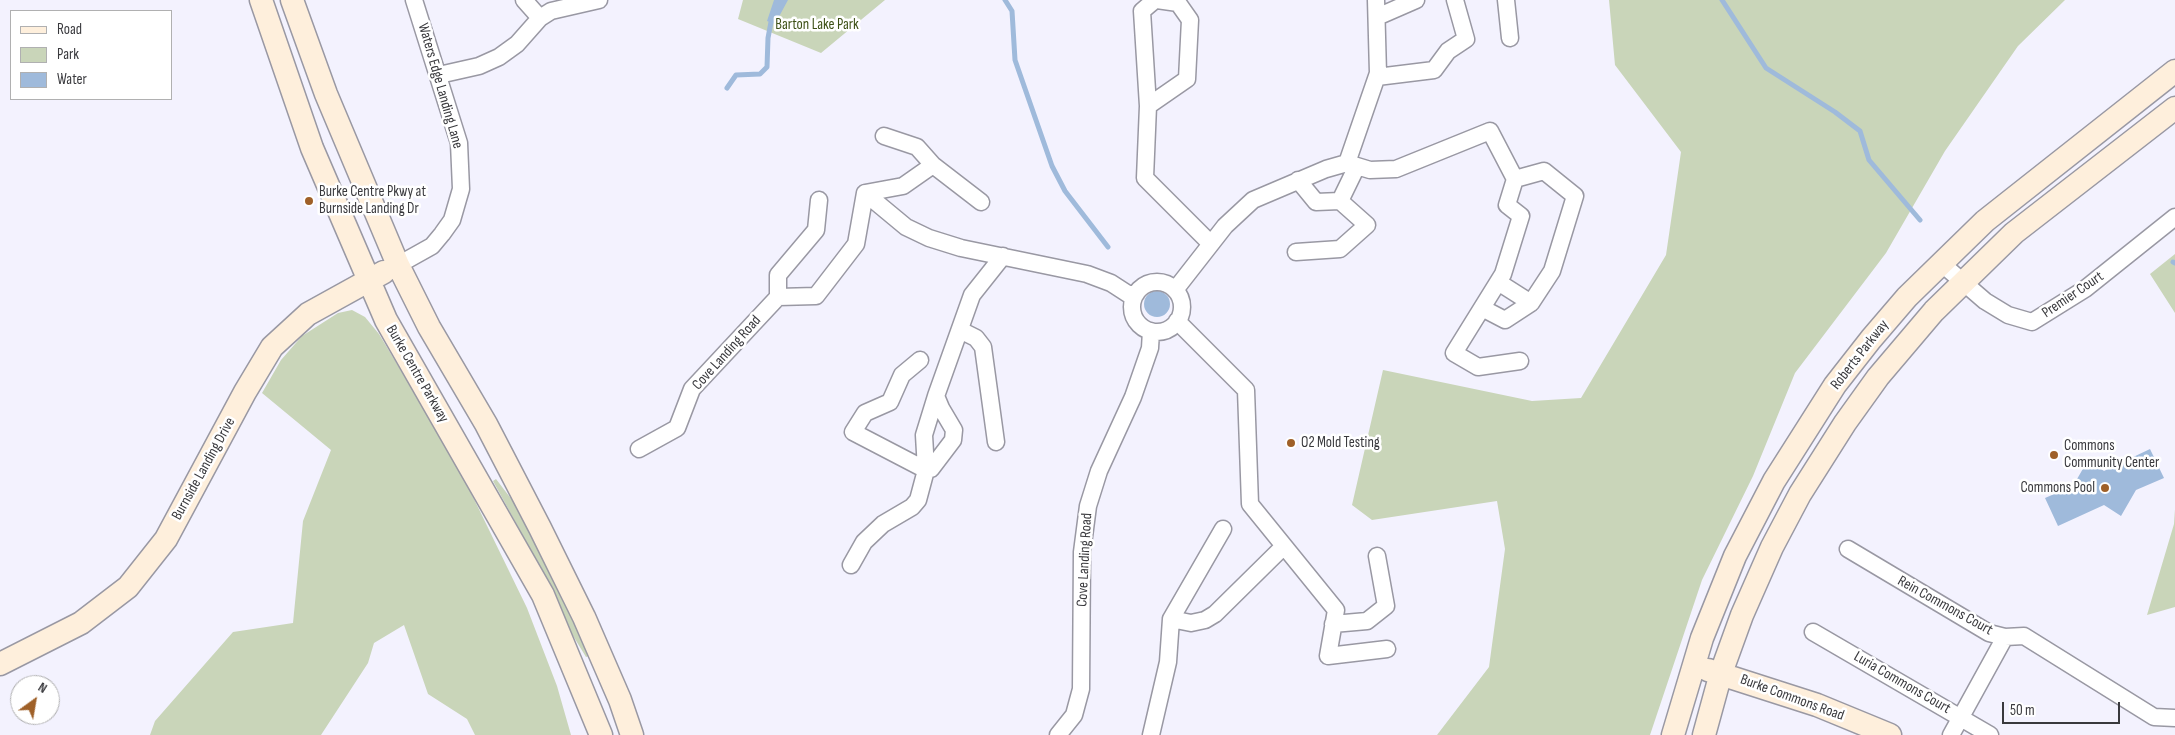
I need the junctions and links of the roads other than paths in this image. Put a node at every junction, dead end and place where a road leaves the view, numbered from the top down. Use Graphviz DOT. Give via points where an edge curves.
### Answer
graph roads {
  1 [pos="260,0"];
  2 [pos="292,0"];
  3 [pos="414,0"];
  4 [pos="524,0"];
  5 [pos="599,0"];
  6 [pos="1156,0"];
  7 [pos="1376,0"];
  8 [pos="1416,0"];
  9 [pos="1455,0"];
  10 [pos="1506,0"];
  11 [pos="540,18"];
  12 [pos="1377,18"];
  13 [pos="1510,38"];
  14 [pos="2175,71"];
  15 [pos="438,75"];
  16 [pos="1377,77"];
  17 [pos="1148,106"];
  18 [pos="2175,108"];
  19 [pos="884,136"];
  20 [pos="1352,164"];
  21 [pos="933,165"];
  22 [pos="1516,179"];
  23 [pos="1298,180"];
  24 [pos="865,193"];
  25 [pos="819,200"];
  26 [pos="1340,201"];
  27 [pos="981,202"];
  28 [pos="2175,217"];
  29 [pos="1211,244"];
  30 [pos="1296,252"];
  31 [pos="1003,256"];
  32 [pos="1941,263"];
  33 [pos="398,265"];
  34 [pos="370,279"];
  35 [pos="1498,282"];
  36 [pos="1962,283"];
  37 [pos="1175,290"];
  38 [pos="1136,294"];
  39 [pos="778,297"];
  40 [pos="1531,303"];
  41 [pos="1482,308"];
  42 [pos="1177,321"];
  43 [pos="960,330"];
  44 [pos="1151,331"];
  45 [pos="920,360"];
  46 [pos="1520,361"];
  47 [pos="936,396"];
  48 [pos="996,442"];
  49 [pos="639,449"];
  50 [pos="926,470"];
  51 [pos="1223,529"];
  52 [pos="1284,546"];
  53 [pos="1848,549"];
  54 [pos="1377,556"];
  55 [pos="851,565"];
  56 [pos="1171,619"];
  57 [pos="1333,624"];
  58 [pos="1813,632"];
  59 [pos="2005,638"];
  60 [pos="1387,649"];
  61 [pos="0,664"];
  62 [pos="1693,665"];
  63 [pos="1721,673"];
  64 [pos="1961,717"];
  65 [pos="2175,718"];
  66 [pos="601,735"];
  67 [pos="632,735"];
  68 [pos="1058,735"];
  69 [pos="1151,735"];
  70 [pos="1673,735"];
  71 [pos="1704,735"];
  72 [pos="1890,735"];
  73 [pos="1951,735"];
  74 [pos="1990,735"];
  1 -- 34 [label="main road, Burke Centre Parkway" via="312,148"];
  2 -- 33 [label="main road" via="326,94"];
  3 -- 15 [label="street, Waters Edge Landing Lane"];
  4 -- 11 [label="street"];
  5 -- 11 [label="street" via="551,11"];
  6 -- 17 [label="street" via="1142,12"];
  6 -- 17 [label="street" via="1178,3 1190,20 1187,79"];
  7 -- 12 [label="street"];
  8 -- 12 [label="street"];
  9 -- 16 [label="street" via="1466,39 1448,51 1434,70"];
  10 -- 13 [label="street"];
  11 -- 15 [label="street" via="517,44 500,57 479,66"];
  12 -- 16 [label="street"];
  14 -- 32 [label="main road, Roberts Parkway" via="2005,204"];
  15 -- 33 [label="street, Waters Edge Landing Lane" via="459,144 461,189 458,204 452,220 432,246"];
  16 -- 20 [label="street"];
  17 -- 29 [label="street" via="1146,178"];
  18 -- 36 [label="main road, Roberts Parkway" via="2014,233"];
  19 -- 21 [label="street" via="917,147"];
  20 -- 22 [label="street" via="1370,170 1396,169 1490,131"];
  20 -- 23 [label="street"];
  20 -- 26 [label="street"];
  21 -- 24 [label="street" via="903,186"];
  21 -- 27 [label="street"];
  22 -- 35 [label="street" via="1507,205 1521,216"];
  22 -- 40 [label="street" via="1544,171 1576,196 1552,271"];
  23 -- 26 [label="street" via="1316,202"];
  23 -- 29 [label="street" via="1253,200"];
  24 -- 31 [label="street" via="906,227 929,238"];
  24 -- 39 [label="street" via="856,244 816,296"];
  25 -- 39 [label="street" via="816,230 778,275"];
  26 -- 30 [label="street" via="1367,225 1340,249"];
  28 -- 36 [label="street, Premier Court" via="2085,290 2032,322 2008,315"];
  29 -- 37 [label="street"];
  31 -- 38 [label="street" via="1087,274 1128,294"];
  31 -- 43 [label="street" via="972,295"];
  32 -- 36 [label="street, Premier Court"];
  32 -- 62 [label="main road, Roberts Parkway" via="1871,339 1835,385 1778,473 1735,556"];
  33 -- 34 [label="main road, Burnside Landing Drive"];
  33 -- 67 [label="main road" via="540,528 584,617"];
  34 -- 61 [label="main road, Burnside Landing Drive" via="308,314 272,346 166,539 128,587 81,623"];
  34 -- 66 [label="main road, Burke Centre Parkway" via="386,320 544,594"];
  35 -- 40 [label="street"];
  35 -- 41 [label="street"];
  36 -- 63 [label="main road, Roberts Parkway" via="1878,377 1800,494 1742,615"];
  37 -- 38 [label="street" via="1165,283 1152,282"];
  37 -- 42 [label="street" via="1182,306"];
  38 -- 44 [label="street" via="1134,316"];
  39 -- 49 [label="street, Cove Landing Road" via="692,389 677,428"];
  40 -- 41 [label="street" via="1505,320"];
  41 -- 46 [label="street" via="1454,353 1478,366"];
  42 -- 44 [label="street" via="1166,330"];
  42 -- 52 [label="street" via="1246,390 1250,504"];
  43 -- 47 [label="street"];
  43 -- 48 [label="street" via="976,338 983,347"];
  44 -- 68 [label="street, Cove Landing Road" via="1150,348 1133,397 1099,472 1088,506 1082,552 1081,689 1074,716"];
  45 -- 50 [label="street" via="902,375 890,402 865,413 854,432"];
  47 -- 50 [label="street" via="924,435"];
  47 -- 50 [label="street" via="954,430 953,440 931,469"];
  50 -- 55 [label="street" via="918,500 883,524 864,542"];
  51 -- 56 [label="street"];
  52 -- 56 [label="street" via="1215,614 1191,623"];
  52 -- 57 [label="street" via="1336,610"];
  53 -- 59 [label="street, Rein Commons Court" via="1989,633"];
  54 -- 57 [label="street" via="1386,606 1367,620"];
  56 -- 69 [label="street" via="1168,662"];
  57 -- 60 [label="street" via="1328,656"];
  58 -- 64 [label="street, Luria Commons Court"];
  59 -- 64 [label="street"];
  59 -- 65 [label="street, Rein Commons Court" via="2024,636 2154,717"];
  62 -- 63 [label="main road, Burke Commons Road"];
  62 -- 70 [label="main road, Roberts Parkway"];
  63 -- 71 [label="main road, Roberts Parkway"];
  63 -- 72 [label="main road, Burke Commons Road" via="1816,705"];
  64 -- 73 [label="street"];
  64 -- 74 [label="street, Luria Commons Court"];
}
